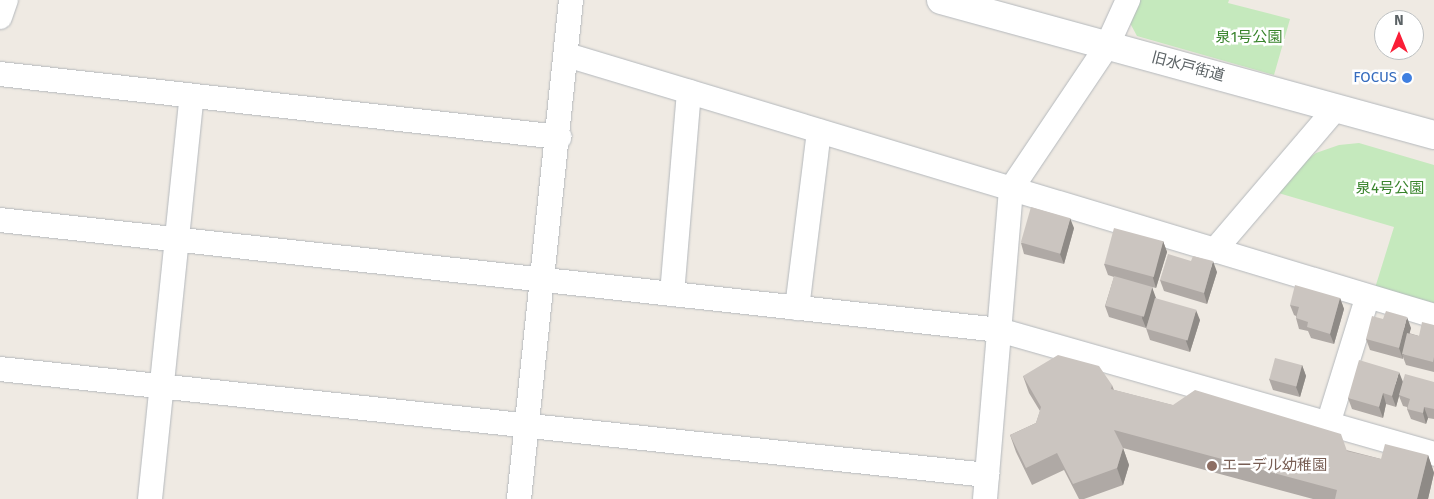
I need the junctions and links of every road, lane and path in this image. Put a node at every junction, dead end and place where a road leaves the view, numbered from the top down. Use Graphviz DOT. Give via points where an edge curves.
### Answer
graph roads {
  1 [pos="6,0"];
  2 [pos="571,0"];
  3 [pos="941,0"];
  4 [pos="1128,0"];
  5 [pos="0,16"];
  6 [pos="1108,46"];
  7 [pos="567,55"];
  8 [pos="0,74"];
  9 [pos="689,92"];
  10 [pos="192,96"];
  11 [pos="1337,108"];
  12 [pos="819,131"];
  13 [pos="1434,135"];
  14 [pos="559,137"];
  15 [pos="1012,189"];
  16 [pos="0,220"];
  17 [pos="177,239"];
  18 [pos="1214,251"];
  19 [pos="543,280"];
  20 [pos="672,294"];
  21 [pos="1367,299"];
  22 [pos="797,308"];
  23 [pos="1434,316"];
  24 [pos="999,330"];
  25 [pos="0,369"];
  26 [pos="161,388"];
  27 [pos="1328,424"];
  28 [pos="528,425"];
  29 [pos="1434,454"];
  30 [pos="987,475"];
  31 [pos="150,499"];
  32 [pos="519,499"];
  33 [pos="985,499"];
  1 -- 5 [label="street"];
  2 -- 7 [label="street"];
  3 -- 6 [label="street, 旧水戸街道"];
  4 -- 6 [label="street"];
  6 -- 11 [label="street, 旧水戸街道"];
  6 -- 15 [label="street"];
  7 -- 9 [label="street"];
  7 -- 14 [label="street"];
  8 -- 10 [label="street"];
  9 -- 12 [label="street"];
  9 -- 20 [label="street"];
  10 -- 14 [label="street"];
  10 -- 17 [label="street"];
  11 -- 13 [label="street, 旧水戸街道"];
  11 -- 18 [label="street"];
  12 -- 15 [label="street"];
  12 -- 22 [label="street"];
  14 -- 19 [label="street"];
  15 -- 18 [label="street"];
  15 -- 24 [label="street"];
  16 -- 17 [label="street"];
  17 -- 19 [label="street"];
  17 -- 26 [label="street"];
  18 -- 21 [label="street"];
  19 -- 20 [label="street"];
  19 -- 28 [label="street"];
  20 -- 22 [label="street"];
  21 -- 23 [label="street"];
  21 -- 27 [label="street"];
  22 -- 24 [label="street"];
  24 -- 27 [label="street"];
  24 -- 30 [label="street"];
  25 -- 26 [label="street"];
  26 -- 28 [label="street"];
  26 -- 31 [label="street"];
  27 -- 29 [label="street"];
  28 -- 30 [label="street"];
  28 -- 32 [label="street"];
  30 -- 33 [label="street"];
}
